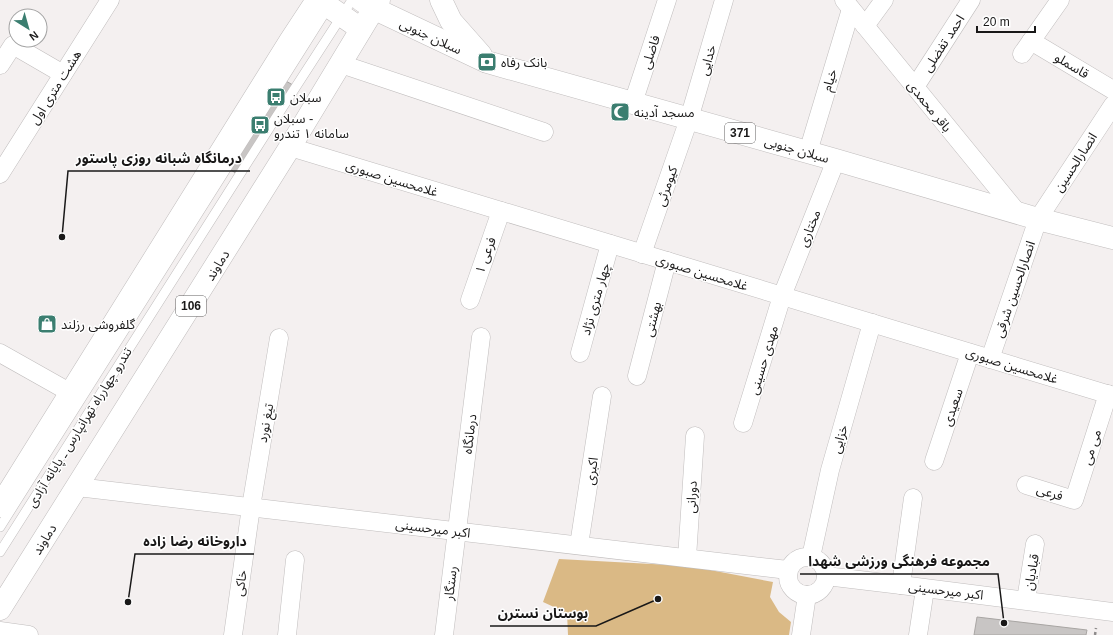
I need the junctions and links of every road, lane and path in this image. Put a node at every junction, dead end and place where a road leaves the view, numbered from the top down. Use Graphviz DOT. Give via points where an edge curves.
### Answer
graph roads {
  1 [pos="110,0"];
  2 [pos="441,0"];
  3 [pos="667,0"];
  4 [pos="724,0"];
  5 [pos="884,0"];
  6 [pos="971,0"];
  7 [pos="1060,0"];
  8 [pos="371,3"];
  9 [pos="332,4"];
  10 [pos="847,4"];
  11 [pos="865,26"];
  12 [pos="361,29"];
  13 [pos="487,62"];
  14 [pos="341,64"];
  15 [pos="0,65"];
  16 [pos="63,74"];
  17 [pos="914,87"];
  18 [pos="1113,90"];
  19 [pos="633,103"];
  20 [pos="1113,105"];
  21 [pos="689,119"];
  22 [pos="544,132"];
  23 [pos="290,148"];
  24 [pos="808,152"];
  25 [pos="836,160"];
  26 [pos="0,174"];
  27 [pos="501,211"];
  28 [pos="1017,212"];
  29 [pos="1038,219"];
  30 [pos="1113,238"];
  31 [pos="610,244"];
  32 [pos="642,254"];
  33 [pos="667,261"];
  34 [pos="782,296"];
  35 [pos="470,300"];
  36 [pos="872,323"];
  37 [pos="481,337"];
  38 [pos="279,338"];
  39 [pos="0,353"];
  40 [pos="580,353"];
  41 [pos="970,353"];
  42 [pos="990,359"];
  43 [pos="637,376"];
  44 [pos="71,393"];
  45 [pos="1111,395"];
  46 [pos="602,396"];
  47 [pos="744,423"];
  48 [pos="695,436"];
  49 [pos="934,461"];
  50 [pos="1026,485"];
  51 [pos="77,486"];
  52 [pos="913,498"];
  53 [pos="1074,500"];
  54 [pos="0,506"];
  55 [pos="251,507"];
  56 [pos="0,527"];
  57 [pos="457,531"];
  58 [pos="1035,544"];
  59 [pos="579,545"];
  60 [pos="0,552"];
  61 [pos="811,557"];
  62 [pos="688,558"];
  63 [pos="295,560"];
  64 [pos="788,570"];
  65 [pos="826,576"];
  66 [pos="901,585"];
  67 [pos="925,589"];
  68 [pos="807,595"];
  69 [pos="1026,600"];
  70 [pos="0,609"];
  71 [pos="1113,612"];
  72 [pos="0,631"];
  73 [pos="29,635"];
  74 [pos="233,635"];
  75 [pos="287,635"];
  76 [pos="444,635"];
  77 [pos="801,635"];
  78 [pos="918,635"];
  1 -- 16 [label="street, هشت متری اول"];
  2 -- 13 [label="main road" via="451,21"];
  3 -- 19 [label="street, فاضلی"];
  4 -- 21 [label="street, خدایی"];
  5 -- 11 [label="street"];
  6 -- 17 [label="street, احمد تفضلی"];
  7 -- 18 [label="street, قاسملو" via="1026,47"];
  8 -- 12 [label="main road, دماوند / 106"];
  8 -- 13 [label="main road, سبلان جنوبی / 371"];
  9 -- 12 [label="main road"];
  9 -- 44 [label="main road" via="290,41"];
  9 -- 56 [label="lane"];
  9 -- 60 [label="lane, تندرو چهارراه تهرانپارس ـ پایانه آزادی" via="275,118"];
  10 -- 11 [label="street, باقر محمدی"];
  10 -- 24 [label="street, خیام"];
  11 -- 17 [label="street, باقر محمدی"];
  12 -- 14 [label="main road, دماوند / 106"];
  13 -- 19 [label="main road, سبلان جنوبی / 371"];
  14 -- 22 [label="street"];
  14 -- 23 [label="main road, دماوند / 106"];
  15 -- 16 [label="street" via="13,45"];
  16 -- 26 [label="street, هشت متری اول"];
  17 -- 28 [label="street, باقر محمدی"];
  19 -- 21 [label="main road, سبلان جنوبی / 371"];
  20 -- 29 [label="street, انصارالحسین"];
  21 -- 24 [label="main road, سبلان جنوبی / 371"];
  21 -- 32 [label="street, کیومرثی"];
  23 -- 27 [label="street, غلامحسین صبوری"];
  23 -- 51 [label="main road, دماوند / 106"];
  24 -- 25 [label="main road, سبلان جنوبی / 371"];
  25 -- 28 [label="main road, سبلان جنوبی / 371"];
  25 -- 34 [label="street, مختاری"];
  27 -- 31 [label="street, غلامحسین صبوری"];
  27 -- 35 [label="street, فرعی ۱"];
  28 -- 29 [label="main road, سبلان جنوبی / 371"];
  29 -- 30 [label="main road, سبلان جنوبی / 371"];
  29 -- 42 [label="street, انصارالحسین شرقی"];
  31 -- 32 [label="street, غلامحسین صبوری"];
  31 -- 40 [label="street, چهار متری نژاد"];
  32 -- 33 [label="street, غلامحسین صبوری"];
  33 -- 34 [label="street, غلامحسین صبوری"];
  33 -- 43 [label="street, بهشتی"];
  34 -- 36 [label="street, غلامحسین صبوری"];
  34 -- 47 [label="street, مهدی حسینی"];
  36 -- 41 [label="street, غلامحسین صبوری"];
  36 -- 61 [label="street, خزایی" via="830,470"];
  37 -- 57 [label="street, درمانگاه"];
  38 -- 55 [label="street, تیغ نورد"];
  39 -- 44 [label="street"];
  41 -- 42 [label="street, غلامحسین صبوری"];
  41 -- 49 [label="street, سعیدی"];
  42 -- 45 [label="street, غلامحسین صبوری"];
  44 -- 54 [label="main road"];
  45 -- 53 [label="street, می می"];
  46 -- 59 [label="street, اکبری"];
  48 -- 62 [label="street, دورانی"];
  50 -- 53 [label="street, فرعی"];
  51 -- 55 [label="street, اکبر میرحسینی"];
  51 -- 70 [label="main road, دماوند / 106"];
  52 -- 66 [label="street"];
  55 -- 57 [label="street, اکبر میرحسینی"];
  55 -- 74 [label="street, خاکی"];
  57 -- 59 [label="street, اکبر میرحسینی"];
  57 -- 76 [label="street, رستگار"];
  58 -- 69 [label="street, قبادیان"];
  59 -- 62 [label="street, اکبر میرحسینی"];
  61 -- 64 [label="street" via="798,558"];
  61 -- 65 [label="street" via="822,563"];
  62 -- 64 [label="street, اکبر میرحسینی"];
  63 -- 75 [label="street"];
  64 -- 68 [label="street" via="790,586 800,594"];
  65 -- 66 [label="street, اکبر میرحسینی"];
  65 -- 68 [label="street" via="823,587"];
  66 -- 67 [label="street, اکبر میرحسینی"];
  67 -- 69 [label="street, اکبر میرحسینی"];
  67 -- 78 [label="street"];
  68 -- 77 [label="street"];
  69 -- 71 [label="street, اکبر میرحسینی"];
  72 -- 73 [label="street"];
}
